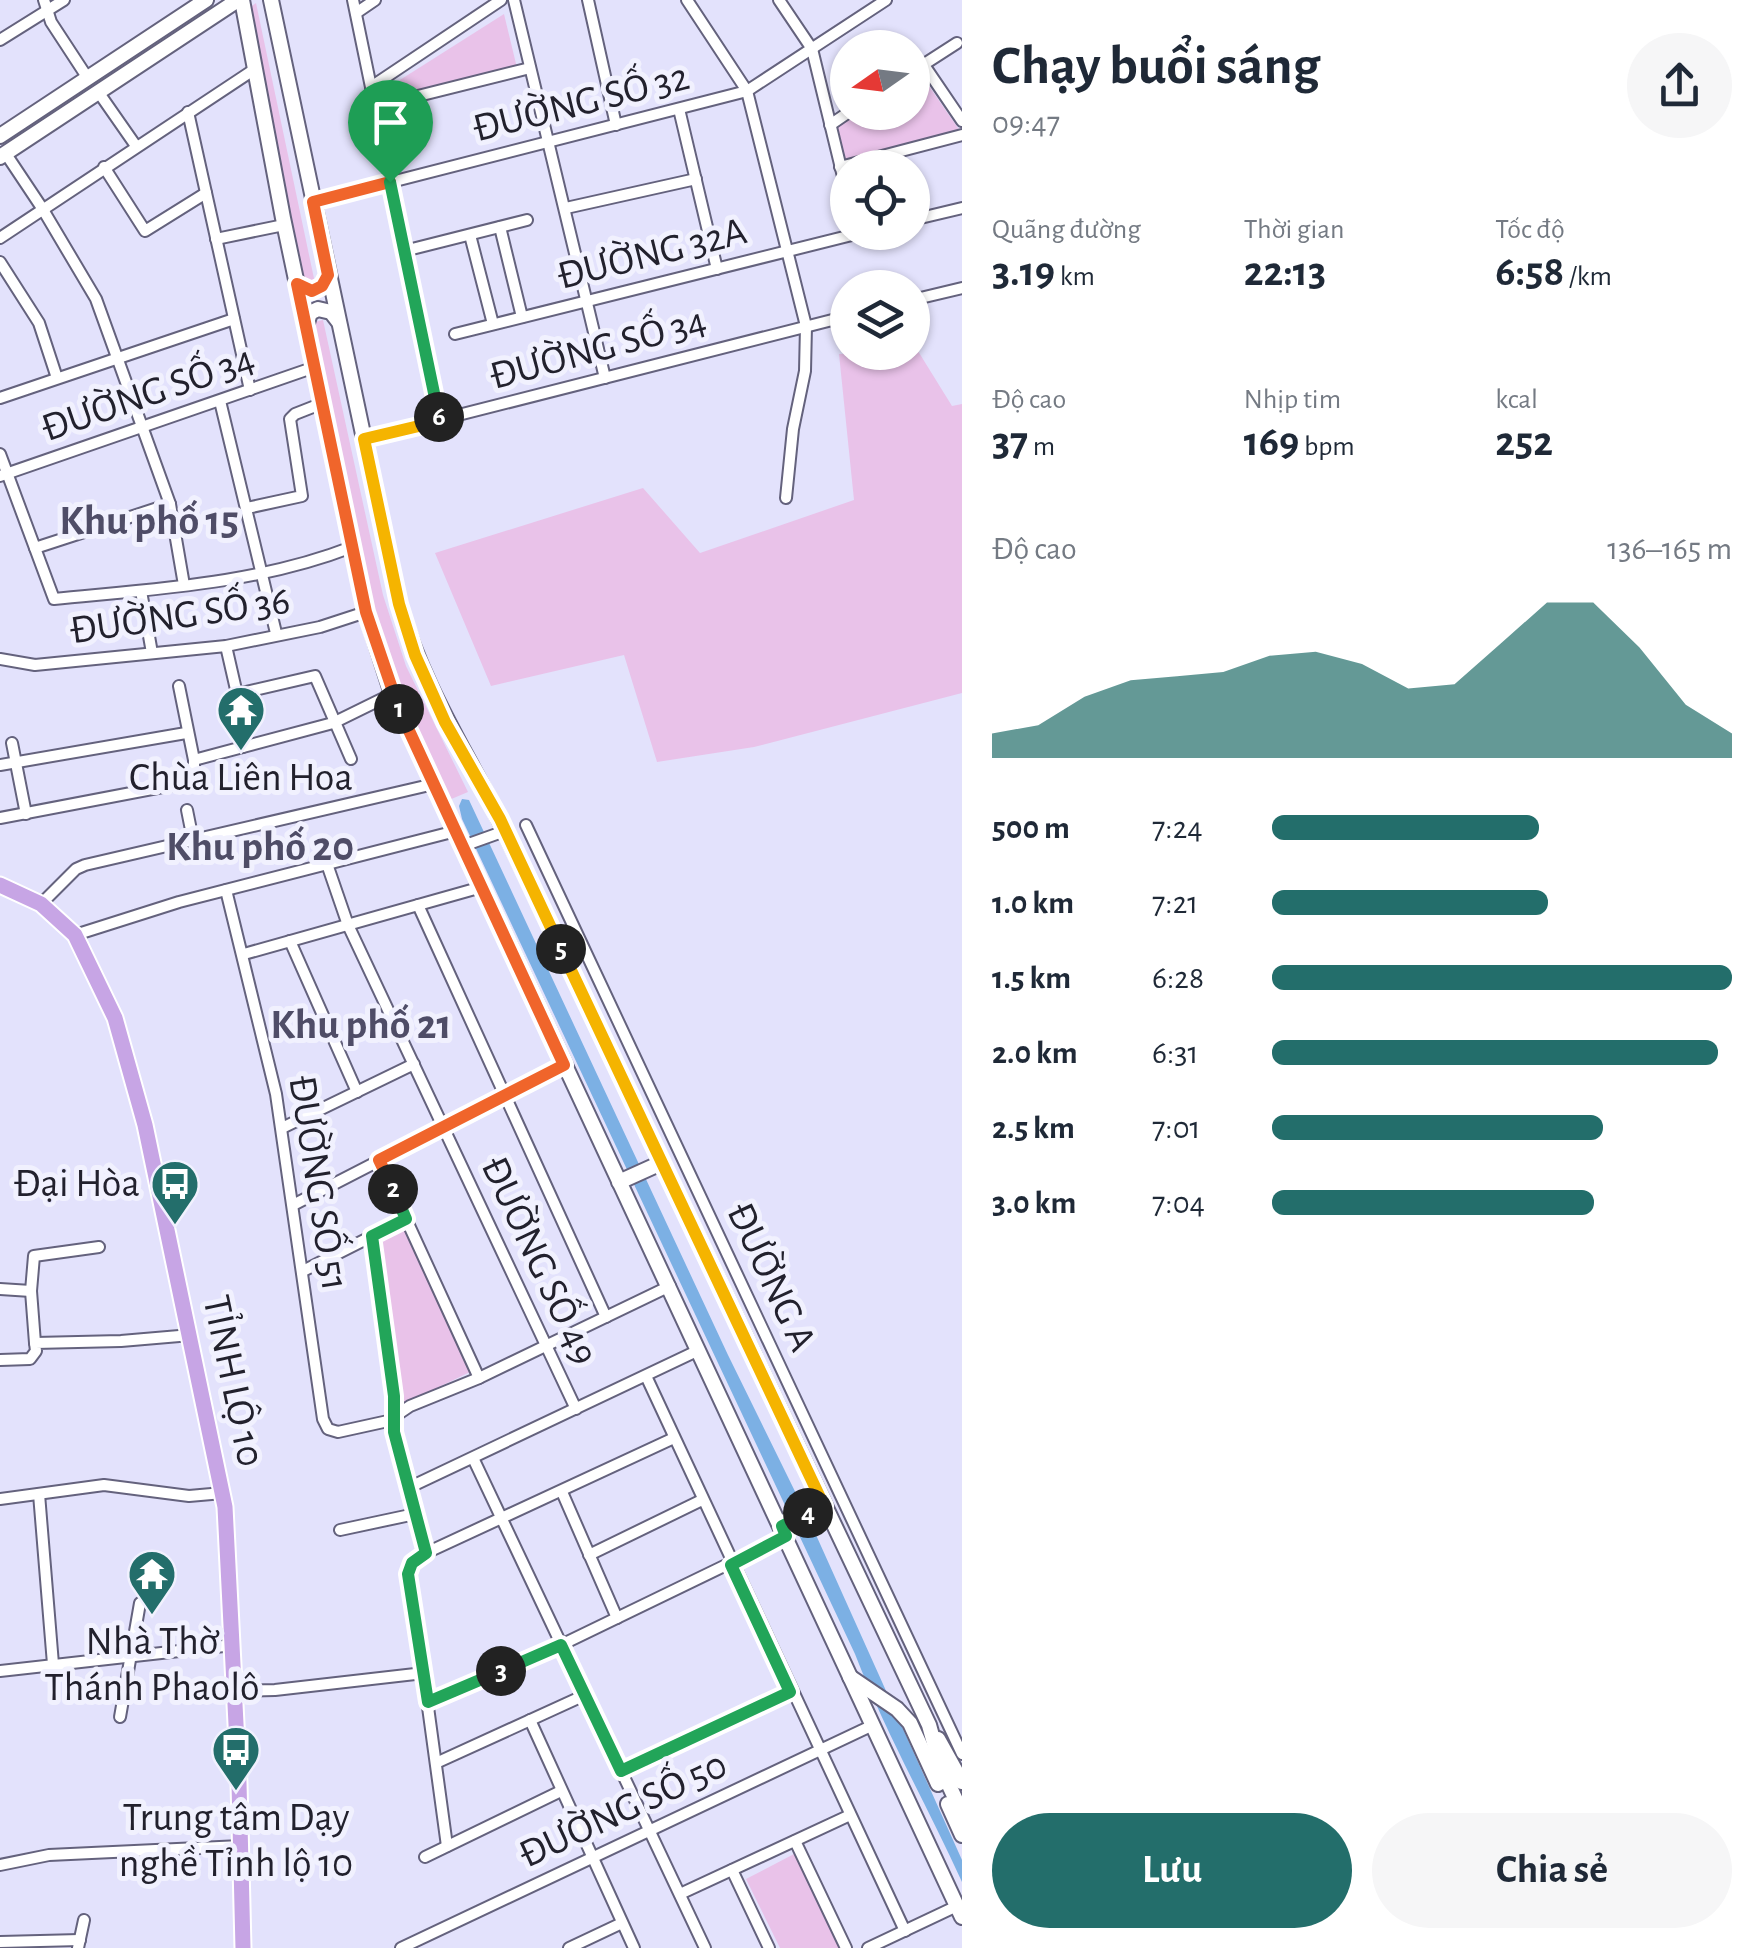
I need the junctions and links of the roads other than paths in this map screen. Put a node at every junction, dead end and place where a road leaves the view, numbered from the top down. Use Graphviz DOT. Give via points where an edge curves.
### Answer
graph roads {
  1 [pos="64,0"];
  2 [pos="206,0"];
  3 [pos="240,0"];
  4 [pos="271,0"];
  5 [pos="352,0"];
  6 [pos="375,0"];
  7 [pos="502,0"];
  8 [pos="514,0"];
  9 [pos="588,0"];
  10 [pos="687,0"];
  11 [pos="779,0"];
  12 [pos="886,0"];
  13 [pos="45,5"];
  14 [pos="356,13"];
  15 [pos="274,16"];
  16 [pos="0,24"];
  17 [pos="21,25"];
  18 [pos="247,28"];
  19 [pos="0,40"];
  20 [pos="958,44"];
  21 [pos="812,48"];
  22 [pos="930,61"];
  23 [pos="530,68"];
  24 [pos="255,70"];
  25 [pos="930,74"];
  26 [pos="88,77"];
  27 [pos="371,87"];
  28 [pos="747,91"];
  29 [pos="99,93"];
  30 [pos="374,106"];
  31 [pos="679,108"];
  32 [pos="188,112"];
  33 [pos="962,121"];
  34 [pos="616,125"];
  35 [pos="830,125"];
  36 [pos="962,134"];
  37 [pos="0,136"];
  38 [pos="550,142"];
  39 [pos="136,146"];
  40 [pos="903,150"];
  41 [pos="3,156"];
  42 [pos="104,167"];
  43 [pos="696,178"];
  44 [pos="390,182"];
  45 [pos="206,193"];
  46 [pos="313,202"];
  47 [pos="42,208"];
  48 [pos="566,208"];
  49 [pos="962,208"];
  50 [pos="930,216"];
  51 [pos="528,220"];
  52 [pos="284,224"];
  53 [pos="500,228"];
  54 [pos="470,235"];
  55 [pos="0,238"];
  56 [pos="216,238"];
  57 [pos="830,240"];
  58 [pos="404,251"];
  59 [pos="787,251"];
  60 [pos="0,262"];
  61 [pos="717,268"];
  62 [pos="328,275"];
  63 [pos="297,284"];
  64 [pos="962,288"];
  65 [pos="930,296"];
  66 [pos="589,300"];
  67 [pos="522,317"];
  68 [pos="234,319"];
  69 [pos="830,320"];
  70 [pos="338,322"];
  71 [pos="493,324"];
  72 [pos="306,326"];
  73 [pos="806,326"];
  74 [pos="455,334"];
  75 [pos="117,358"];
  76 [pos="315,368"];
  77 [pos="57,378"];
  78 [pos="605,378"];
  79 [pos="250,390"];
  80 [pos="0,398"];
  81 [pos="220,401"];
  82 [pos="322,403"];
  83 [pos="440,421"];
  84 [pos="142,426"];
  85 [pos="364,439"];
  86 [pos="0,454"];
  87 [pos="4,475"];
  88 [pos="786,498"];
  89 [pos="170,504"];
  90 [pos="246,508"];
  91 [pos="352,547"];
  92 [pos="35,548"];
  93 [pos="263,576"];
  94 [pos="184,585"];
  95 [pos="142,590"];
  96 [pos="366,612"];
  97 [pos="276,634"];
  98 [pos="226,646"];
  99 [pos="152,653"];
  100 [pos="0,659"];
  101 [pos="179,686"];
  102 [pos="237,694"];
  103 [pos="392,694"];
  104 [pos="333,723"];
  105 [pos="186,733"];
  106 [pos="12,744"];
  107 [pos="243,747"];
  108 [pos="351,759"];
  109 [pos="194,760"];
  110 [pos="16,763"];
  111 [pos="0,765"];
  112 [pos="434,784"];
  113 [pos="186,810"];
  114 [pos="26,814"];
  115 [pos="0,818"];
  116 [pos="526,824"];
  117 [pos="456,831"];
  118 [pos="501,832"];
  119 [pos="193,840"];
  120 [pos="466,845"];
  121 [pos="327,864"];
  122 [pos="0,885"];
  123 [pos="482,887"];
  124 [pos="226,890"];
  125 [pos="40,904"];
  126 [pos="418,906"];
  127 [pos="348,925"];
  128 [pos="74,935"];
  129 [pos="290,941"];
  130 [pos="244,954"];
  131 [pos="414,1064"];
  132 [pos="564,1065"];
  133 [pos="357,1092"];
  134 [pos="503,1096"];
  135 [pos="444,1127"];
  136 [pos="282,1128"];
  137 [pos="379,1160"];
  138 [pos="657,1164"];
  139 [pos="623,1180"];
  140 [pos="293,1205"];
  141 [pos="406,1219"];
  142 [pos="372,1236"];
  143 [pos="100,1248"];
  144 [pos="304,1270"];
  145 [pos="670,1286"];
  146 [pos="0,1289"];
  147 [pos="31,1291"];
  148 [pos="606,1317"];
  149 [pos="190,1336"];
  150 [pos="35,1343"];
  151 [pos="546,1346"];
  152 [pos="699,1350"];
  153 [pos="0,1360"];
  154 [pos="646,1376"];
  155 [pos="479,1378"];
  156 [pos="576,1409"];
  157 [pos="393,1419"];
  158 [pos="674,1438"];
  159 [pos="473,1458"];
  160 [pos="408,1488"];
  161 [pos="562,1492"];
  162 [pos="38,1494"];
  163 [pos="223,1494"];
  164 [pos="0,1499"];
  165 [pos="702,1500"];
  166 [pos="824,1506"];
  167 [pos="415,1514"];
  168 [pos="500,1518"];
  169 [pos="340,1530"];
  170 [pos="784,1531"];
  171 [pos="426,1553"];
  172 [pos="589,1555"];
  173 [pos="731,1565"];
  174 [pos="140,1604"];
  175 [pos="617,1618"];
  176 [pos="233,1645"];
  177 [pos="561,1645"];
  178 [pos="133,1654"];
  179 [pos="53,1664"];
  180 [pos="0,1671"];
  181 [pos="424,1673"];
  182 [pos="848,1675"];
  183 [pos="236,1691"];
  184 [pos="790,1692"];
  185 [pos="585,1695"];
  186 [pos="428,1702"];
  187 [pos="120,1717"];
  188 [pos="530,1720"];
  189 [pos="871,1726"];
  190 [pos="930,1728"];
  191 [pos="819,1751"];
  192 [pos="962,1754"];
  193 [pos="436,1763"];
  194 [pos="621,1771"];
  195 [pos="962,1782"];
  196 [pos="561,1791"];
  197 [pos="962,1813"];
  198 [pos="848,1816"];
  199 [pos="649,1830"];
  200 [pos="962,1835"];
  201 [pos="794,1841"];
  202 [pos="241,1846"];
  203 [pos="447,1846"];
  204 [pos="424,1857"];
  205 [pos="592,1858"];
  206 [pos="0,1865"];
  207 [pos="732,1870"];
  208 [pos="680,1894"];
  209 [pos="960,1912"];
  210 [pos="84,1920"];
  211 [pos="622,1923"];
  212 [pos="904,1931"];
  213 [pos="0,1942"];
  214 [pos="79,1944"];
  215 [pos="243,1948"];
  216 [pos="401,1948"];
  217 [pos="569,1948"];
  218 [pos="634,1948"];
  219 [pos="706,1948"];
  220 [pos="770,1948"];
  221 [pos="846,1948"];
  222 [pos="868,1948"];
  1 -- 13 [label="street"];
  2 -- 26 [label="main road"];
  3 -- 18 [label="main road"];
  3 -- 29 [label="main road"];
  4 -- 15 [label="main road"];
  5 -- 14 [label="street"];
  6 -- 14 [label="street"];
  7 -- 27 [label="street"];
  8 -- 23 [label="street"];
  9 -- 34 [label="street"];
  10 -- 28 [label="street"];
  11 -- 21 [label="street"];
  12 -- 21 [label="street, ĐƯỜNG SỐ 32"];
  13 -- 17 [label="street"];
  13 -- 26 [label="street"];
  14 -- 27 [label="street"];
  15 -- 18 [label="main road" via="258,11"];
  15 -- 46 [label="main road"];
  16 -- 17 [label="street"];
  17 -- 19 [label="street"];
  18 -- 24 [label="main road"];
  20 -- 22 [label="street"];
  21 -- 28 [label="street, ĐƯỜNG SỐ 32"];
  21 -- 35 [label="street"];
  23 -- 30 [label="street"];
  23 -- 38 [label="street"];
  24 -- 32 [label="street"];
  24 -- 52 [label="main road"];
  25 -- 33 [label="street"];
  26 -- 37 [label="main road"];
  27 -- 30 [label="street"];
  28 -- 31 [label="street, ĐƯỜNG SỐ 32"];
  28 -- 59 [label="street"];
  29 -- 39 [label="street"];
  29 -- 41 [label="main road"];
  30 -- 44 [label="street"];
  31 -- 34 [label="street, ĐƯỜNG SỐ 32"];
  31 -- 43 [label="street"];
  32 -- 39 [label="street"];
  32 -- 45 [label="street"];
  34 -- 38 [label="street, ĐƯỜNG SỐ 32"];
  36 -- 40 [label="street"];
  38 -- 44 [label="street, ĐƯỜNG SỐ 32"];
  38 -- 48 [label="street"];
  39 -- 42 [label="street"];
  41 -- 47 [label="street"];
  42 -- 45 [label="street" via="145,231"];
  42 -- 47 [label="street"];
  43 -- 48 [label="street"];
  43 -- 61 [label="street"];
  44 -- 46 [label="street, ĐƯỜNG SỐ 32"];
  44 -- 58 [label="street"];
  45 -- 56 [label="street"];
  46 -- 62 [label="main road"];
  47 -- 55 [label="street"];
  47 -- 75 [label="street" via="96,300"];
  48 -- 66 [label="street"];
  49 -- 50 [label="street"];
  51 -- 53 [label="street"];
  52 -- 56 [label="street"];
  52 -- 63 [label="main road"];
  53 -- 54 [label="street"];
  53 -- 67 [label="street"];
  54 -- 58 [label="street"];
  54 -- 71 [label="street"];
  56 -- 68 [label="street"];
  57 -- 59 [label="street, ĐƯỜNG 32A"];
  58 -- 83 [label="street"];
  59 -- 61 [label="street, ĐƯỜNG 32A"];
  59 -- 73 [label="street"];
  60 -- 77 [label="street" via="39,323"];
  61 -- 66 [label="street, ĐƯỜNG 32A"];
  62 -- 63 [label="main road" via="312,291"];
  62 -- 70 [label="main road"];
  63 -- 72 [label="main road"];
  64 -- 65 [label="street"];
  66 -- 67 [label="street, ĐƯỜNG 32A"];
  66 -- 78 [label="street"];
  67 -- 71 [label="street, ĐƯỜNG 32A"];
  68 -- 75 [label="street"];
  68 -- 79 [label="street"];
  69 -- 73 [label="street, ĐƯỜNG SỐ 34"];
  70 -- 72 [label="main road" via="318,309"];
  70 -- 85 [label="main road"];
  71 -- 74 [label="street, ĐƯỜNG 32A"];
  72 -- 76 [label="main road"];
  73 -- 78 [label="street, ĐƯỜNG SỐ 34"];
  73 -- 88 [label="street" via="806,371"];
  75 -- 77 [label="street"];
  75 -- 84 [label="street"];
  76 -- 79 [label="street, ĐƯỜNG SỐ 34"];
  76 -- 82 [label="main road"];
  77 -- 80 [label="street"];
  78 -- 83 [label="street, ĐƯỜNG SỐ 34"];
  79 -- 81 [label="street, ĐƯỜNG SỐ 34"];
  81 -- 84 [label="street, ĐƯỜNG SỐ 34"];
  81 -- 90 [label="street"];
  82 -- 90 [label="street" via="290,420 302,496"];
  82 -- 91 [label="main road"];
  83 -- 85 [label="street, ĐƯỜNG SỐ 34"];
  84 -- 87 [label="street, ĐƯỜNG SỐ 34"];
  84 -- 89 [label="street"];
  85 -- 118 [label="main road" via="415,655"];
  86 -- 87 [label="street"];
  87 -- 92 [label="street"];
  89 -- 92 [label="street"];
  89 -- 94 [label="street"];
  90 -- 93 [label="street"];
  91 -- 93 [label="street"];
  91 -- 96 [label="main road"];
  92 -- 95 [label="street" via="54,599"];
  93 -- 94 [label="street"];
  93 -- 97 [label="street"];
  94 -- 95 [label="street"];
  95 -- 99 [label="street"];
  96 -- 97 [label="street, ĐƯỜNG SỐ 36"];
  96 -- 103 [label="main road"];
  97 -- 98 [label="street, ĐƯỜNG SỐ 36"];
  98 -- 99 [label="street, ĐƯỜNG SỐ 36"];
  98 -- 102 [label="street"];
  99 -- 100 [label="street, ĐƯỜNG SỐ 36" via="35,665"];
  101 -- 105 [label="street"];
  102 -- 104 [label="street" via="315,676"];
  102 -- 107 [label="street"];
  103 -- 104 [label="street"];
  103 -- 112 [label="main road"];
  104 -- 107 [label="street"];
  104 -- 108 [label="street"];
  105 -- 109 [label="street"];
  105 -- 110 [label="street"];
  106 -- 110 [label="street"];
  107 -- 109 [label="street"];
  109 -- 114 [label="street" via="194,781"];
  110 -- 111 [label="street"];
  110 -- 114 [label="street"];
  112 -- 117 [label="main road"];
  112 -- 119 [label="street"];
  113 -- 119 [label="street"];
  114 -- 115 [label="street"];
  116 -- 192 [label="street, ĐƯỜNG A"];
  117 -- 120 [label="main road"];
  117 -- 121 [label="street"];
  118 -- 120 [label="street"];
  118 -- 138 [label="main road"];
  119 -- 125 [label="street" via="80,867"];
  120 -- 123 [label="main road"];
  121 -- 124 [label="street"];
  121 -- 127 [label="street, ĐƯỜNG SỐ 49"];
  122 -- 125 [label="main road, TỈNH LỘ 10"];
  123 -- 126 [label="street"];
  123 -- 132 [label="main road"];
  124 -- 128 [label="street"];
  124 -- 130 [label="street, ĐƯỜNG SỐ 51"];
  125 -- 128 [label="main road, TỈNH LỘ 10"];
  126 -- 127 [label="street"];
  126 -- 134 [label="street"];
  127 -- 129 [label="street"];
  127 -- 131 [label="street, ĐƯỜNG SỐ 49"];
  128 -- 149 [label="main road, TỈNH LỘ 10" via="115,1018"];
  129 -- 130 [label="street"];
  129 -- 133 [label="street"];
  130 -- 136 [label="street, ĐƯỜNG SỐ 51"];
  131 -- 133 [label="street"];
  131 -- 135 [label="street, ĐƯỜNG SỐ 49"];
  132 -- 134 [label="street"];
  132 -- 139 [label="main road"];
  133 -- 136 [label="street"];
  134 -- 135 [label="street"];
  134 -- 148 [label="street"];
  135 -- 137 [label="street"];
  135 -- 151 [label="street, ĐƯỜNG SỐ 49"];
  136 -- 140 [label="street, ĐƯỜNG SỐ 51"];
  137 -- 140 [label="street"];
  137 -- 141 [label="street"];
  138 -- 139 [label="main road"];
  138 -- 166 [label="main road"];
  139 -- 145 [label="main road"];
  140 -- 144 [label="street, ĐƯỜNG SỐ 51"];
  141 -- 142 [label="street"];
  141 -- 155 [label="street"];
  142 -- 144 [label="street"];
  142 -- 157 [label="street"];
  143 -- 147 [label="street" via="34,1256"];
  144 -- 157 [label="street, ĐƯỜNG SỐ 51" via="328,1429"];
  145 -- 148 [label="street"];
  145 -- 152 [label="main road"];
  146 -- 147 [label="street"];
  147 -- 150 [label="street"];
  148 -- 151 [label="street"];
  149 -- 150 [label="street"];
  149 -- 163 [label="main road, TỈNH LỘ 10"];
  150 -- 153 [label="street" via="30,1359"];
  151 -- 155 [label="street"];
  151 -- 156 [label="street, ĐƯỜNG SỐ 49"];
  152 -- 154 [label="street"];
  152 -- 170 [label="main road"];
  154 -- 156 [label="street"];
  154 -- 158 [label="street"];
  155 -- 157 [label="street"];
  156 -- 159 [label="street"];
  157 -- 160 [label="street"];
  158 -- 161 [label="street"];
  158 -- 165 [label="street"];
  159 -- 160 [label="street"];
  159 -- 168 [label="street"];
  160 -- 167 [label="street"];
  161 -- 168 [label="street"];
  161 -- 172 [label="street"];
  162 -- 163 [label="street" via="104,1485"];
  162 -- 164 [label="street"];
  162 -- 179 [label="street"];
  163 -- 176 [label="main road, TỈNH LỘ 10"];
  165 -- 172 [label="street"];
  165 -- 173 [label="street"];
  166 -- 170 [label="main road"];
  166 -- 190 [label="main road"];
  167 -- 169 [label="street"];
  167 -- 171 [label="street"];
  168 -- 171 [label="street"];
  168 -- 177 [label="street"];
  170 -- 173 [label="street"];
  170 -- 182 [label="main road"];
  171 -- 181 [label="street" via="409,1568"];
  172 -- 175 [label="street"];
  173 -- 175 [label="street"];
  173 -- 184 [label="street"];
  174 -- 178 [label="street"];
  175 -- 177 [label="street"];
  176 -- 178 [label="street"];
  176 -- 183 [label="main road, TỈNH LỘ 10"];
  177 -- 185 [label="street"];
  177 -- 186 [label="street"];
  178 -- 179 [label="street"];
  178 -- 187 [label="street"];
  179 -- 180 [label="street"];
  181 -- 183 [label="street"];
  181 -- 186 [label="street"];
  182 -- 189 [label="main road"];
  182 -- 200 [label="main road" via="910,1722"];
  183 -- 202 [label="main road, TỈNH LỘ 10"];
  184 -- 191 [label="street"];
  184 -- 194 [label="street"];
  185 -- 188 [label="street"];
  185 -- 194 [label="street"];
  186 -- 193 [label="street"];
  188 -- 193 [label="street"];
  188 -- 196 [label="street"];
  189 -- 191 [label="street, ĐƯỜNG SỐ 50"];
  189 -- 209 [label="main road"];
  190 -- 195 [label="main road"];
  190 -- 197 [label="main road"];
  191 -- 198 [label="street"];
  191 -- 199 [label="street, ĐƯỜNG SỐ 50"];
  193 -- 203 [label="street"];
  194 -- 199 [label="street"];
  196 -- 203 [label="street"];
  196 -- 205 [label="street"];
  198 -- 201 [label="street"];
  198 -- 212 [label="street"];
  199 -- 205 [label="street, ĐƯỜNG SỐ 50"];
  199 -- 208 [label="street"];
  201 -- 207 [label="street"];
  201 -- 221 [label="street"];
  202 -- 206 [label="street" via="49,1855"];
  202 -- 215 [label="main road, TỈNH LỘ 10"];
  203 -- 204 [label="street"];
  205 -- 211 [label="street"];
  205 -- 216 [label="street, ĐƯỜNG SỐ 50"];
  207 -- 208 [label="street"];
  207 -- 220 [label="street"];
  208 -- 219 [label="street"];
  209 -- 212 [label="street"];
  210 -- 214 [label="street"];
  211 -- 217 [label="street"];
  211 -- 218 [label="street"];
  212 -- 222 [label="street"];
  213 -- 214 [label="street"];
}
